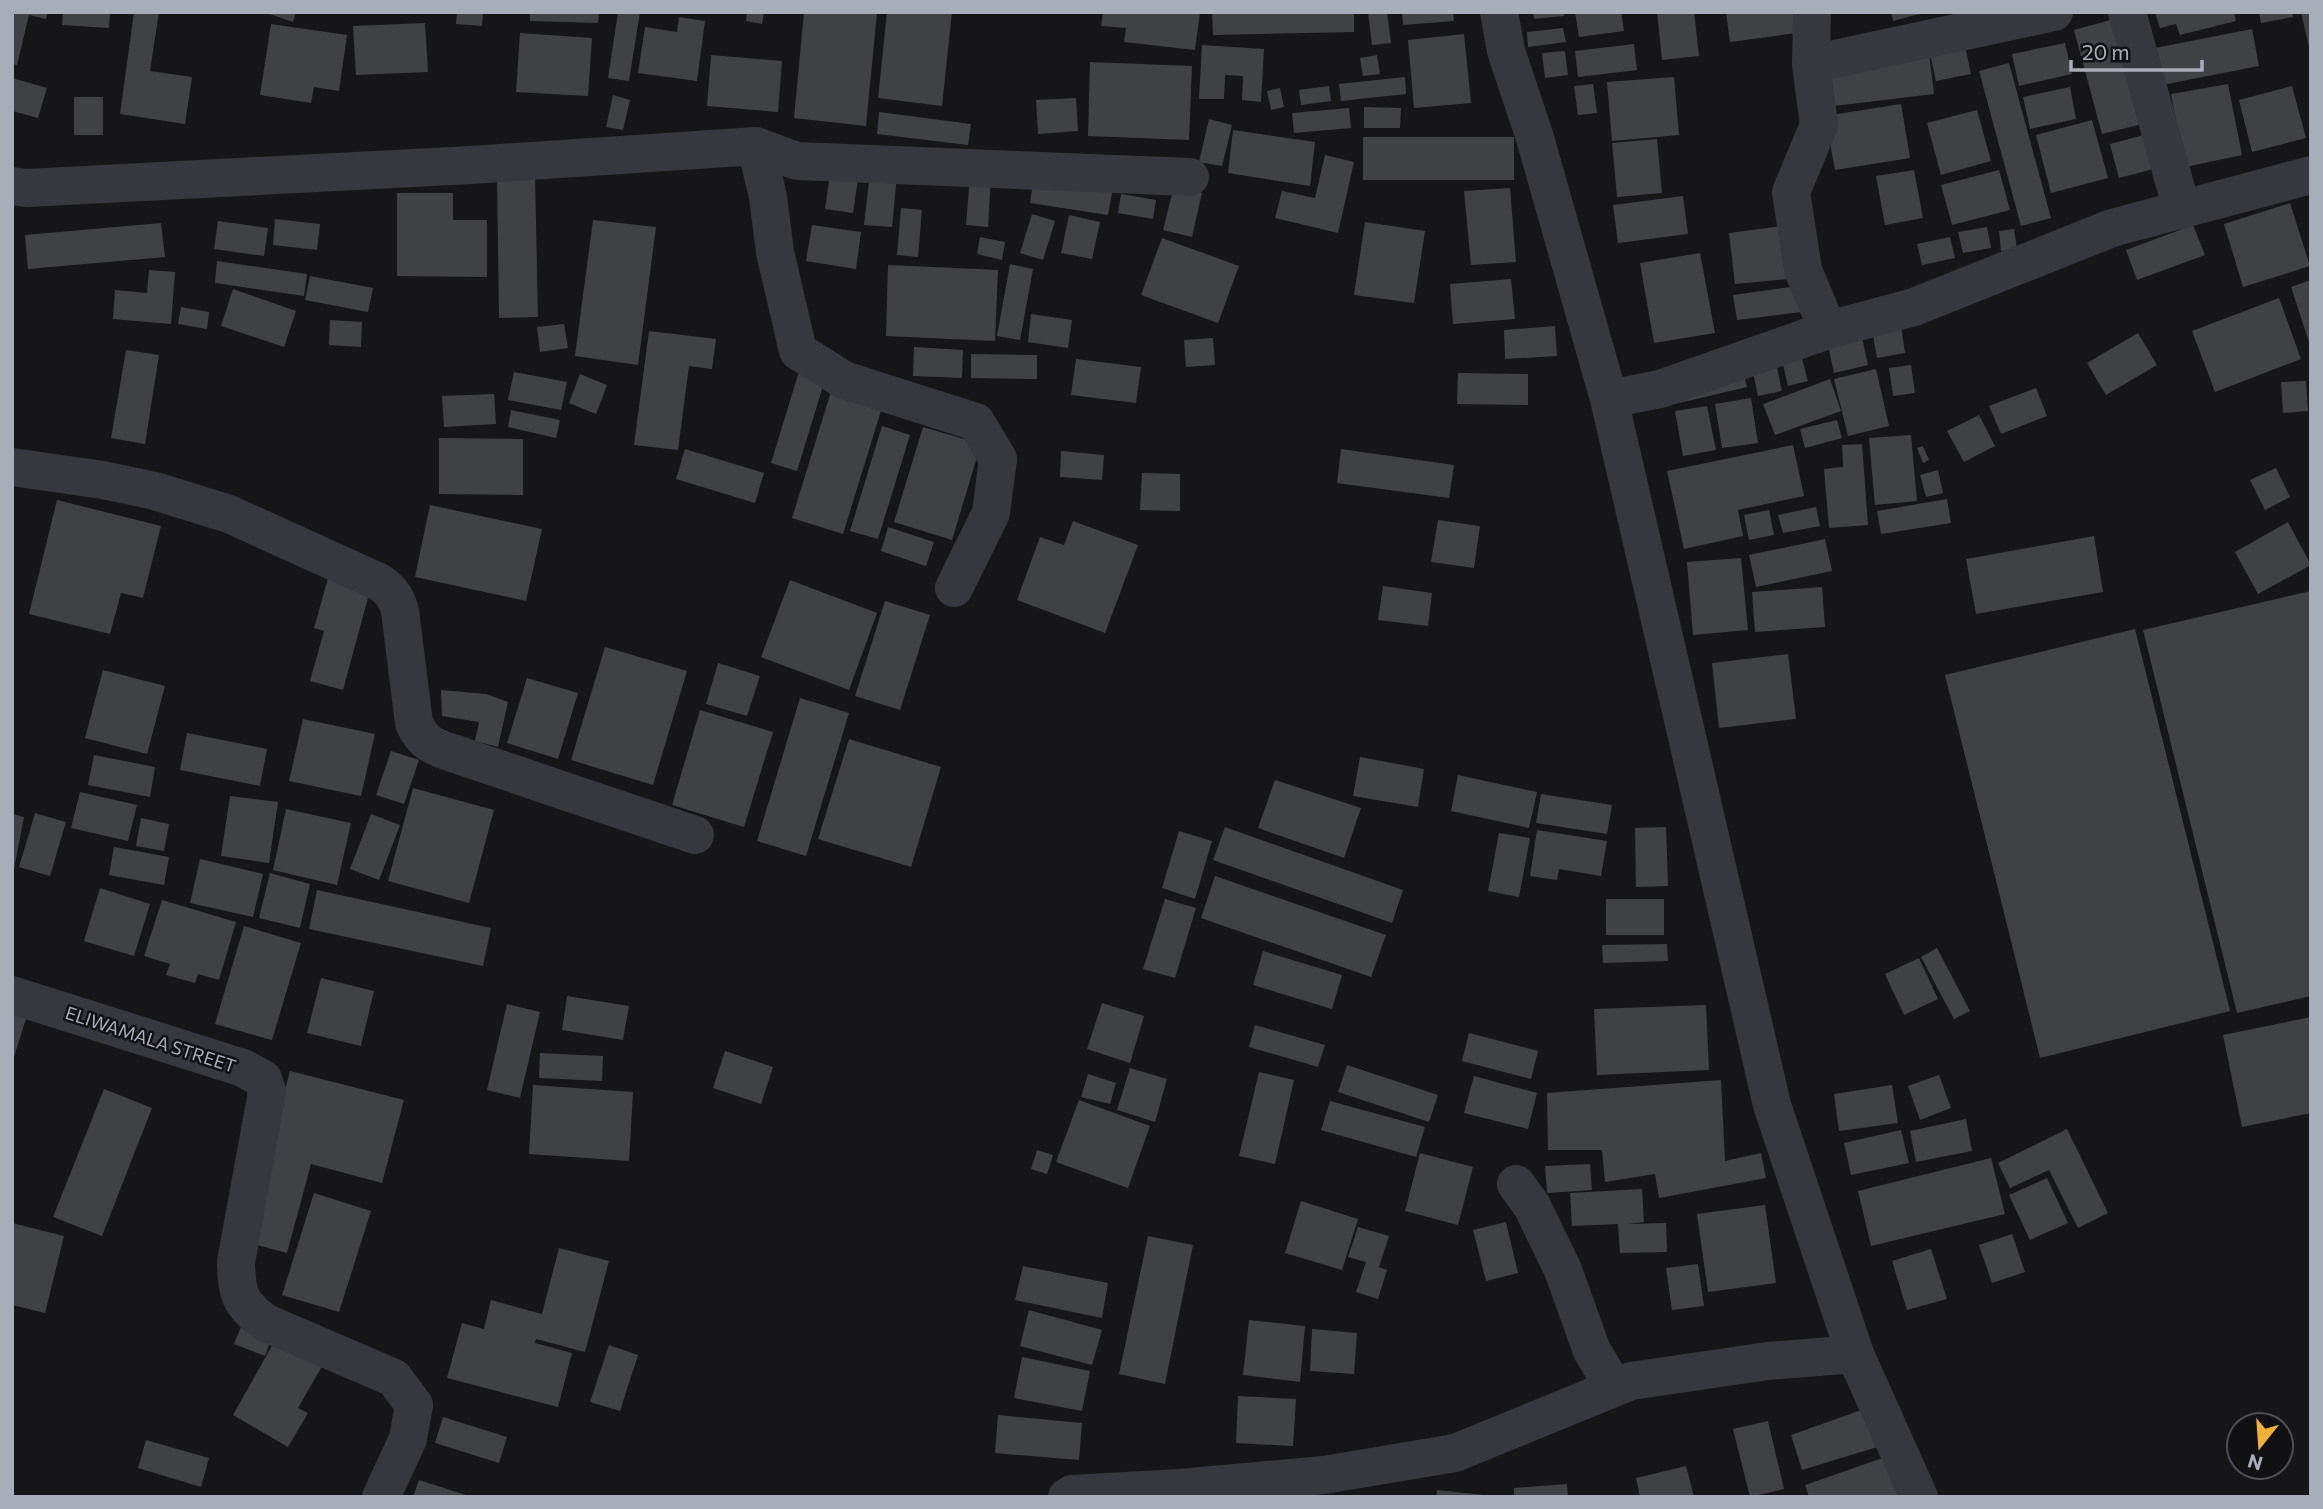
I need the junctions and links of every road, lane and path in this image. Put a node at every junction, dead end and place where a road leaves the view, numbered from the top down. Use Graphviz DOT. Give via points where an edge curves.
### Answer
graph roads {
  1 [pos="1499,12"];
  2 [pos="1812,12"];
  3 [pos="2053,12"];
  4 [pos="2127,12"];
  5 [pos="1811,64"];
  6 [pos="756,146"];
  7 [pos="2311,175"];
  8 [pos="1190,177"];
  9 [pos="12,186"];
  10 [pos="2182,210"];
  11 [pos="1828,330"];
  12 [pos="1609,399"];
  13 [pos="12,467"];
  14 [pos="954,588"];
  15 [pos="695,835"];
  16 [pos="12,995"];
  17 [pos="1516,1184"];
  18 [pos="1855,1354"];
  19 [pos="1614,1387"];
  20 [pos="1348,1484"];
  21 [pos="381,1497"];
  22 [pos="1067,1497"];
  23 [pos="1919,1497"];
  1 -- 12 [label="street" via="1506,51"];
  2 -- 5 [label="street"];
  3 -- 5 [label="street"];
  4 -- 10 [label="street"];
  5 -- 11 [label="street" via="1819,125 1791,192 1803,270"];
  6 -- 8 [label="street" via="797,161"];
  6 -- 9 [label="street" via="471,165"];
  6 -- 14 [label="street" via="798,351 844,380 976,422 998,459 991,513"];
  7 -- 10 [label="street"];
  10 -- 11 [label="street" via="2112,228 1914,306"];
  11 -- 12 [label="street" via="1660,389"];
  12 -- 18 [label="street" via="1772,1105"];
  13 -- 15 [label="street" via="155,491 217,510 366,575 396,598 414,723 421,738 455,754"];
  16 -- 21 [label="street, ELIWAMALA STREET" via="243,1068 263,1079 267,1091 236,1262 236,1285 240,1299 266,1323 394,1378 414,1405 408,1439"];
  17 -- 19 [label="street" via="1563,1270 1592,1350"];
  18 -- 19 [label="street" via="1768,1361"];
  18 -- 23 [label="street"];
  19 -- 20 [label="street" via="1455,1453"];
  20 -- 22 [label="street" via="1324,1475"];
}
